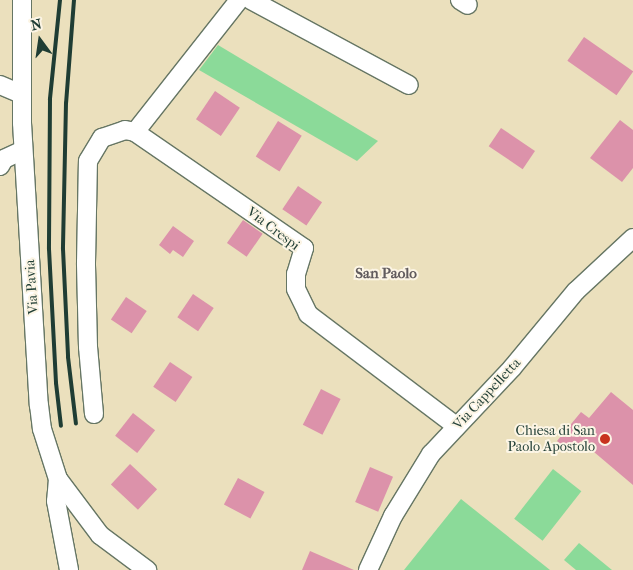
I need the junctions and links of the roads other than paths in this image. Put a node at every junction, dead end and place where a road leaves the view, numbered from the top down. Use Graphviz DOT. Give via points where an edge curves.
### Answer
graph roads {
  1 [pos="22,0"];
  2 [pos="239,0"];
  3 [pos="251,0"];
  4 [pos="0,85"];
  5 [pos="409,85"];
  6 [pos="21,94"];
  7 [pos="134,132"];
  8 [pos="23,150"];
  9 [pos="0,166"];
  10 [pos="633,238"];
  11 [pos="94,414"];
  12 [pos="456,426"];
  13 [pos="58,479"];
  14 [pos="69,570"];
  15 [pos="147,570"];
  16 [pos="368,570"];
  1 -- 6 [label="street, Via Pavia"];
  2 -- 7 [label="street"];
  3 -- 5 [label="street"];
  4 -- 6 [label="street"];
  6 -- 8 [label="street, Via Pavia"];
  7 -- 11 [label="street" via="125,130 102,138 88,161 86,263"];
  7 -- 12 [label="street, Via Crespi" via="304,248 296,274 296,289 308,314"];
  8 -- 9 [label="street" via="4,159"];
  8 -- 13 [label="street, Via Pavia" via="39,405 42,429"];
  10 -- 12 [label="street, Via Cappelletta" via="576,291 512,368"];
  12 -- 16 [label="street, Via Cappelletta" via="415,477"];
  13 -- 14 [label="street, Via Pavia" via="56,501"];
  13 -- 15 [label="street" via="100,535"];
}
